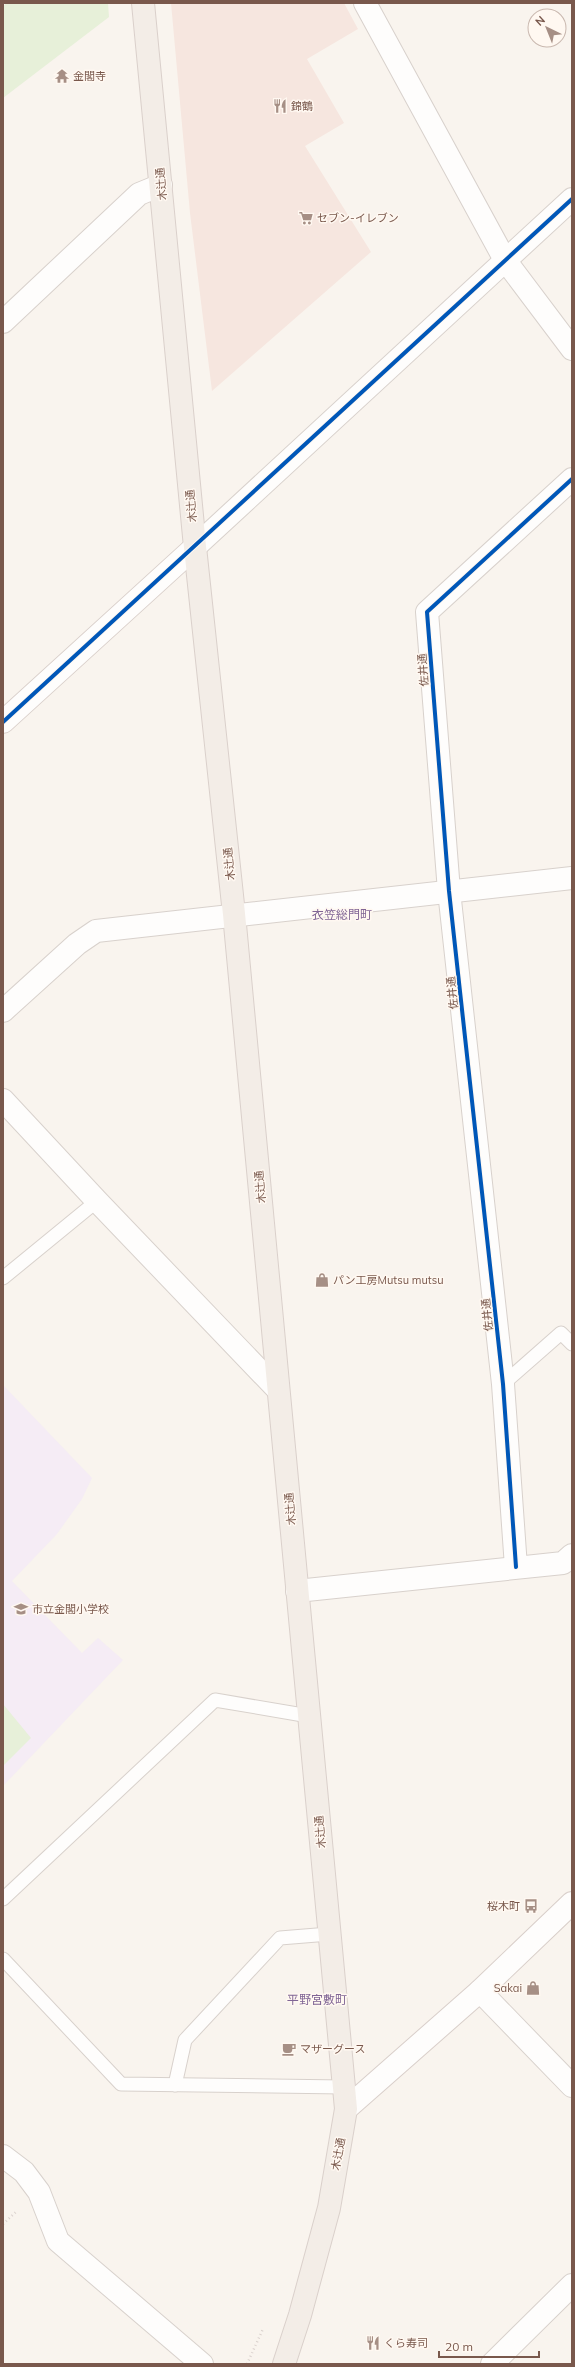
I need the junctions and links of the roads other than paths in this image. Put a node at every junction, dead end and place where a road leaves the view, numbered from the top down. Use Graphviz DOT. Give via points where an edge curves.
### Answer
graph roads {
  1 [pos="143,3"];
  2 [pos="365,3"];
  3 [pos="161,186"];
  4 [pos="572,199"];
  5 [pos="505,260"];
  6 [pos="3,322"];
  7 [pos="572,350"];
  8 [pos="572,479"];
  9 [pos="195,547"];
  10 [pos="3,722"];
  11 [pos="572,878"];
  12 [pos="450,891"];
  13 [pos="234,914"];
  14 [pos="3,1011"];
  15 [pos="3,1100"];
  16 [pos="97,1201"];
  17 [pos="3,1278"];
  18 [pos="572,1344"];
  19 [pos="503,1384"];
  20 [pos="278,1390"];
  21 [pos="569,1563"];
  22 [pos="516,1567"];
  23 [pos="297,1591"];
  24 [pos="309,1716"];
  25 [pos="3,1899"];
  26 [pos="572,1903"];
  27 [pos="329,1934"];
  28 [pos="3,1959"];
  29 [pos="480,1991"];
  30 [pos="175,2085"];
  31 [pos="572,2086"];
  32 [pos="344,2087"];
  33 [pos="346,2109"];
  34 [pos="3,2156"];
  35 [pos="572,2286"];
  36 [pos="202,2364"];
  37 [pos="284,2364"];
  38 [pos="492,2364"];
  1 -- 3 [label="main road, 木辻通"];
  2 -- 5 [label="street"];
  3 -- 6 [label="street" via="139,194"];
  3 -- 9 [label="main road, 木辻通"];
  4 -- 5 [label="street"];
  5 -- 7 [label="street"];
  5 -- 9 [label="street"];
  8 -- 12 [label="street, 佐井通" via="428,612"];
  9 -- 10 [label="street"];
  9 -- 13 [label="main road, 木辻通"];
  11 -- 12 [label="street"];
  12 -- 13 [label="street"];
  12 -- 19 [label="street, 佐井通"];
  13 -- 14 [label="street" via="96,930"];
  13 -- 20 [label="main road, 木辻通"];
  15 -- 16 [label="street"];
  16 -- 17 [label="lane"];
  16 -- 20 [label="street"];
  18 -- 19 [label="lane" via="562,1333"];
  19 -- 22 [label="street, 佐井通"];
  20 -- 23 [label="main road, 木辻通"];
  21 -- 22 [label="street"];
  22 -- 23 [label="street"];
  23 -- 24 [label="main road, 木辻通"];
  24 -- 25 [label="lane" via="215,1700"];
  24 -- 27 [label="main road, 木辻通"];
  26 -- 29 [label="street"];
  27 -- 30 [label="lane" via="280,1938 185,2040"];
  27 -- 32 [label="main road, 木辻通"];
  28 -- 30 [label="lane" via="121,2084"];
  29 -- 31 [label="street"];
  29 -- 33 [label="street"];
  30 -- 32 [label="lane"];
  32 -- 33 [label="main road, 木辻通"];
  33 -- 37 [label="main road, 木辻通" via="329,2208"];
  34 -- 36 [label="street" via="24,2172 39,2192 58,2241"];
  35 -- 38 [label="street"];
}
